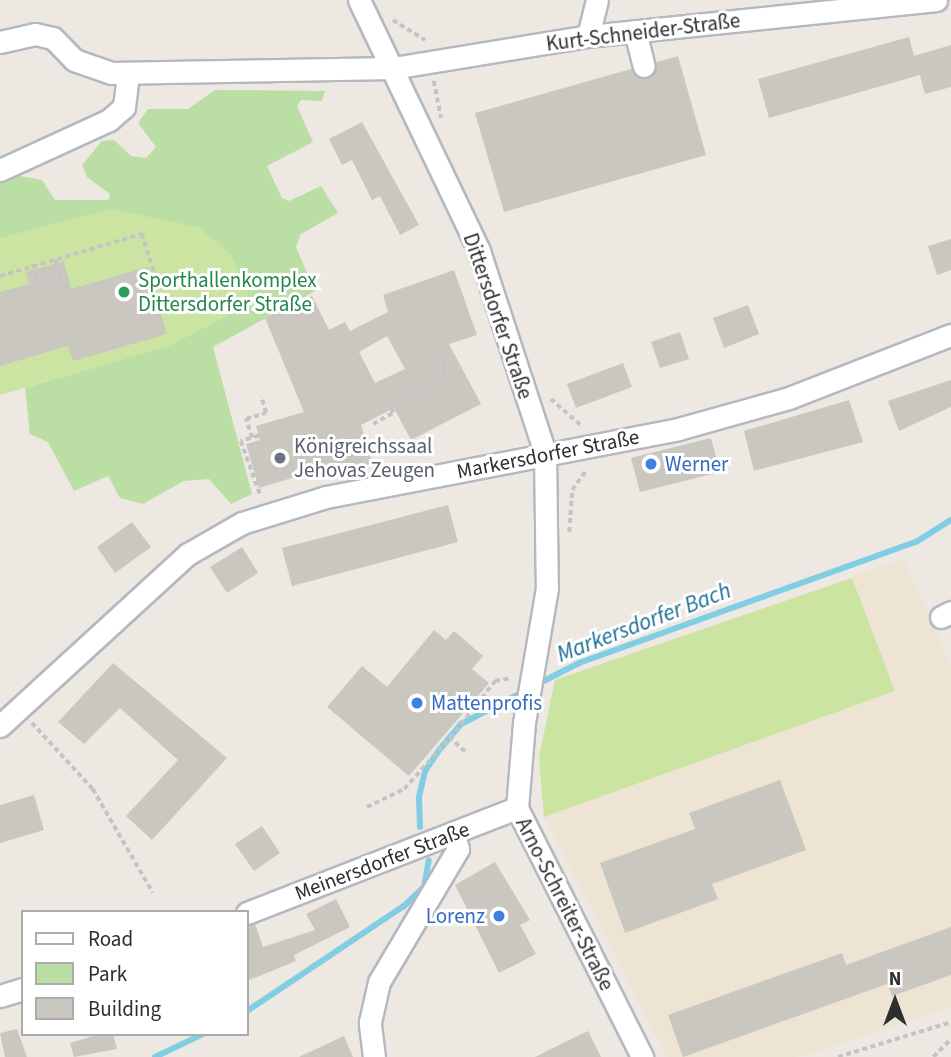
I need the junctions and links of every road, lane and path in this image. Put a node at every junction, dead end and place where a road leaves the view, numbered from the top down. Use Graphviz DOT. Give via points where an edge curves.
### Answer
graph roads {
  1 [pos="359,0"];
  2 [pos="597,0"];
  3 [pos="936,0"];
  4 [pos="635,31"];
  5 [pos="588,36"];
  6 [pos="0,43"];
  7 [pos="644,66"];
  8 [pos="393,68"];
  9 [pos="128,74"];
  10 [pos="0,170"];
  11 [pos="55,259"];
  12 [pos="33,264"];
  13 [pos="0,276"];
  14 [pos="151,278"];
  15 [pos="38,282"];
  16 [pos="65,291"];
  17 [pos="951,335"];
  18 [pos="443,359"];
  19 [pos="261,397"];
  20 [pos="373,424"];
  21 [pos="259,436"];
  22 [pos="252,438"];
  23 [pos="545,453"];
  24 [pos="262,499"];
  25 [pos="533,675"];
  26 [pos="19,708"];
  27 [pos="0,726"];
  28 [pos="450,738"];
  29 [pos="465,752"];
  30 [pos="367,807"];
  31 [pos="517,808"];
  32 [pos="453,833"];
  33 [pos="153,893"];
  34 [pos="248,913"];
  35 [pos="21,990"];
  36 [pos="0,996"];
  37 [pos="951,1022"];
  38 [pos="951,1039"];
  39 [pos="374,1057"];
  40 [pos="642,1057"];
  41 [pos="838,1057"];
  42 [pos="933,1057"];
  1 -- 8 [label="street, Dittersdorfer Straße"];
  2 -- 5 [label="street"];
  3 -- 4 [label="street, Kurt-Schneider-Straße"];
  4 -- 5 [label="street, Kurt-Schneider-Straße"];
  4 -- 7 [label="street"];
  5 -- 8 [label="street, Kurt-Schneider-Straße"];
  6 -- 9 [label="street" via="35,34 52,38 74,60"];
  8 -- 9 [label="street"];
  8 -- 23 [label="street, Dittersdorfer Straße" via="479,251"];
  9 -- 10 [label="street" via="124,107 109,120"];
  11 -- 12 [label="path"];
  11 -- 14 [label="path" via="142,234 156,278"];
  11 -- 16 [label="path"];
  12 -- 13 [label="path"];
  12 -- 15 [label="path"];
  17 -- 23 [label="street, Markersdorfer Straße" via="789,398 678,429"];
  18 -- 20 [label="path" via="444,376 389,404 393,413"];
  19 -- 22 [label="path" via="266,413 246,419"];
  21 -- 22 [label="path"];
  22 -- 24 [label="path" via="242,441"];
  23 -- 25 [label="street, Arno-Schreiter-Straße" via="547,588"];
  23 -- 26 [label="street, Markersdorfer Straße" via="326,497 242,523 188,554"];
  25 -- 28 [label="path" via="495,681"];
  25 -- 31 [label="street, Arno-Schreiter-Straße"];
  26 -- 27 [label="street, Markersdorfer Straße"];
  26 -- 33 [label="path" via="93,789"];
  28 -- 29 [label="path"];
  28 -- 30 [label="path" via="404,789"];
  31 -- 32 [label="street, Meinersdorfer Straße"];
  31 -- 40 [label="street, Arno-Schreiter-Straße"];
  32 -- 34 [label="street, Meinersdorfer Straße"];
  32 -- 39 [label="street" via="458,849 379,982 370,1022"];
  35 -- 36 [label="street"];
  37 -- 41 [label="path"];
  38 -- 42 [label="path"];
}
